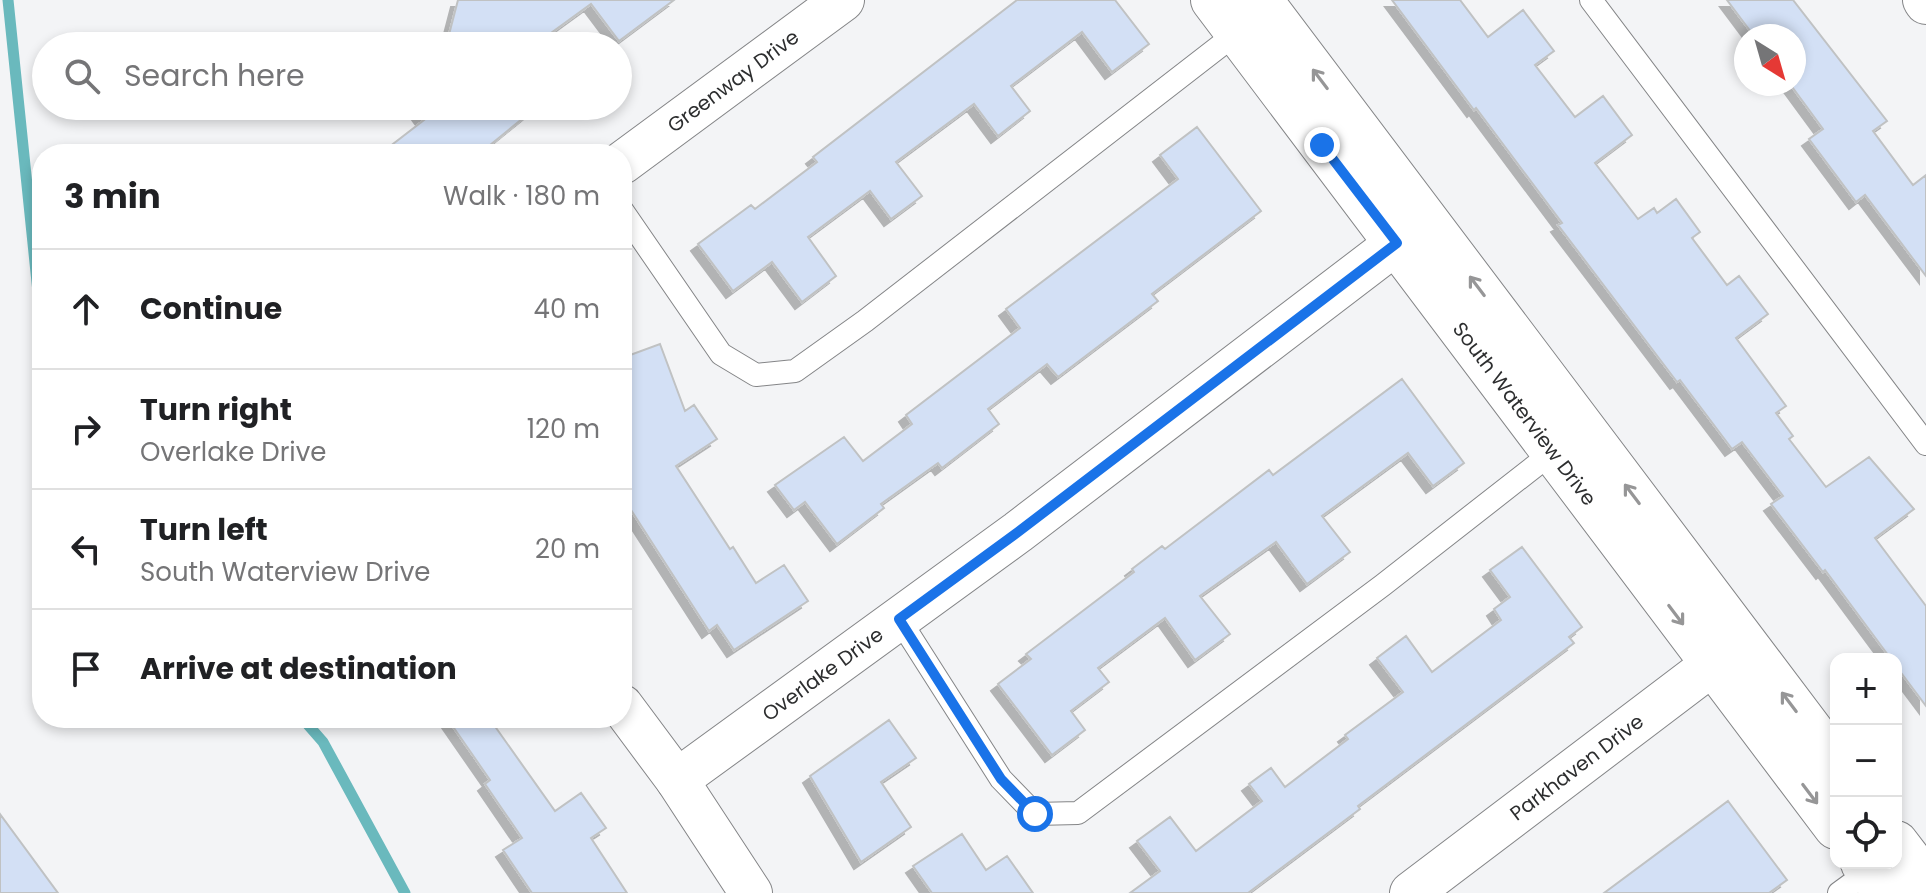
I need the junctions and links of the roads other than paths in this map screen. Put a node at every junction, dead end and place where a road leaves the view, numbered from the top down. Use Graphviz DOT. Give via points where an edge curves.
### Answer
graph roads {
  1 [pos="843,0"];
  2 [pos="1591,0"];
  3 [pos="1237,11"];
  4 [pos="632,156"];
  5 [pos="632,225"];
  6 [pos="1412,232"];
  7 [pos="1926,444"];
  8 [pos="1553,452"];
  9 [pos="899,619"];
  10 [pos="1728,653"];
  11 [pos="632,719"];
  12 [pos="1830,758"];
  13 [pos="677,780"];
  14 [pos="1830,817"];
  15 [pos="1871,872"];
  16 [pos="1926,882"];
  17 [pos="751,893"];
  18 [pos="1411,893"];
  1 -- 4 [label="street, Greenway Drive"];
  2 -- 7 [label="lane"];
  3 -- 5 [label="lane" via="865,321 795,371 756,375 721,354"];
  3 -- 6 [label="street, South Waterview Drive"];
  6 -- 8 [label="street, South Waterview Drive"];
  6 -- 9 [label="street, Overlake Drive"];
  10 -- 6 [label="street, South Waterview Drive, one-way"];
  8 -- 9 [label="lane" via="1078,813 1035,814 1001,779"];
  8 -- 10 [label="street, South Waterview Drive, one-way"];
  9 -- 13 [label="street, Overlake Drive"];
  12 -- 10 [label="street, South Waterview Drive, one-way"];
  10 -- 14 [label="street, South Waterview Drive, one-way"];
  10 -- 18 [label="street, Parkhaven Drive"];
  11 -- 13 [label="street"];
  13 -- 17 [label="street"];
  15 -- 16 [label="street"];
}
